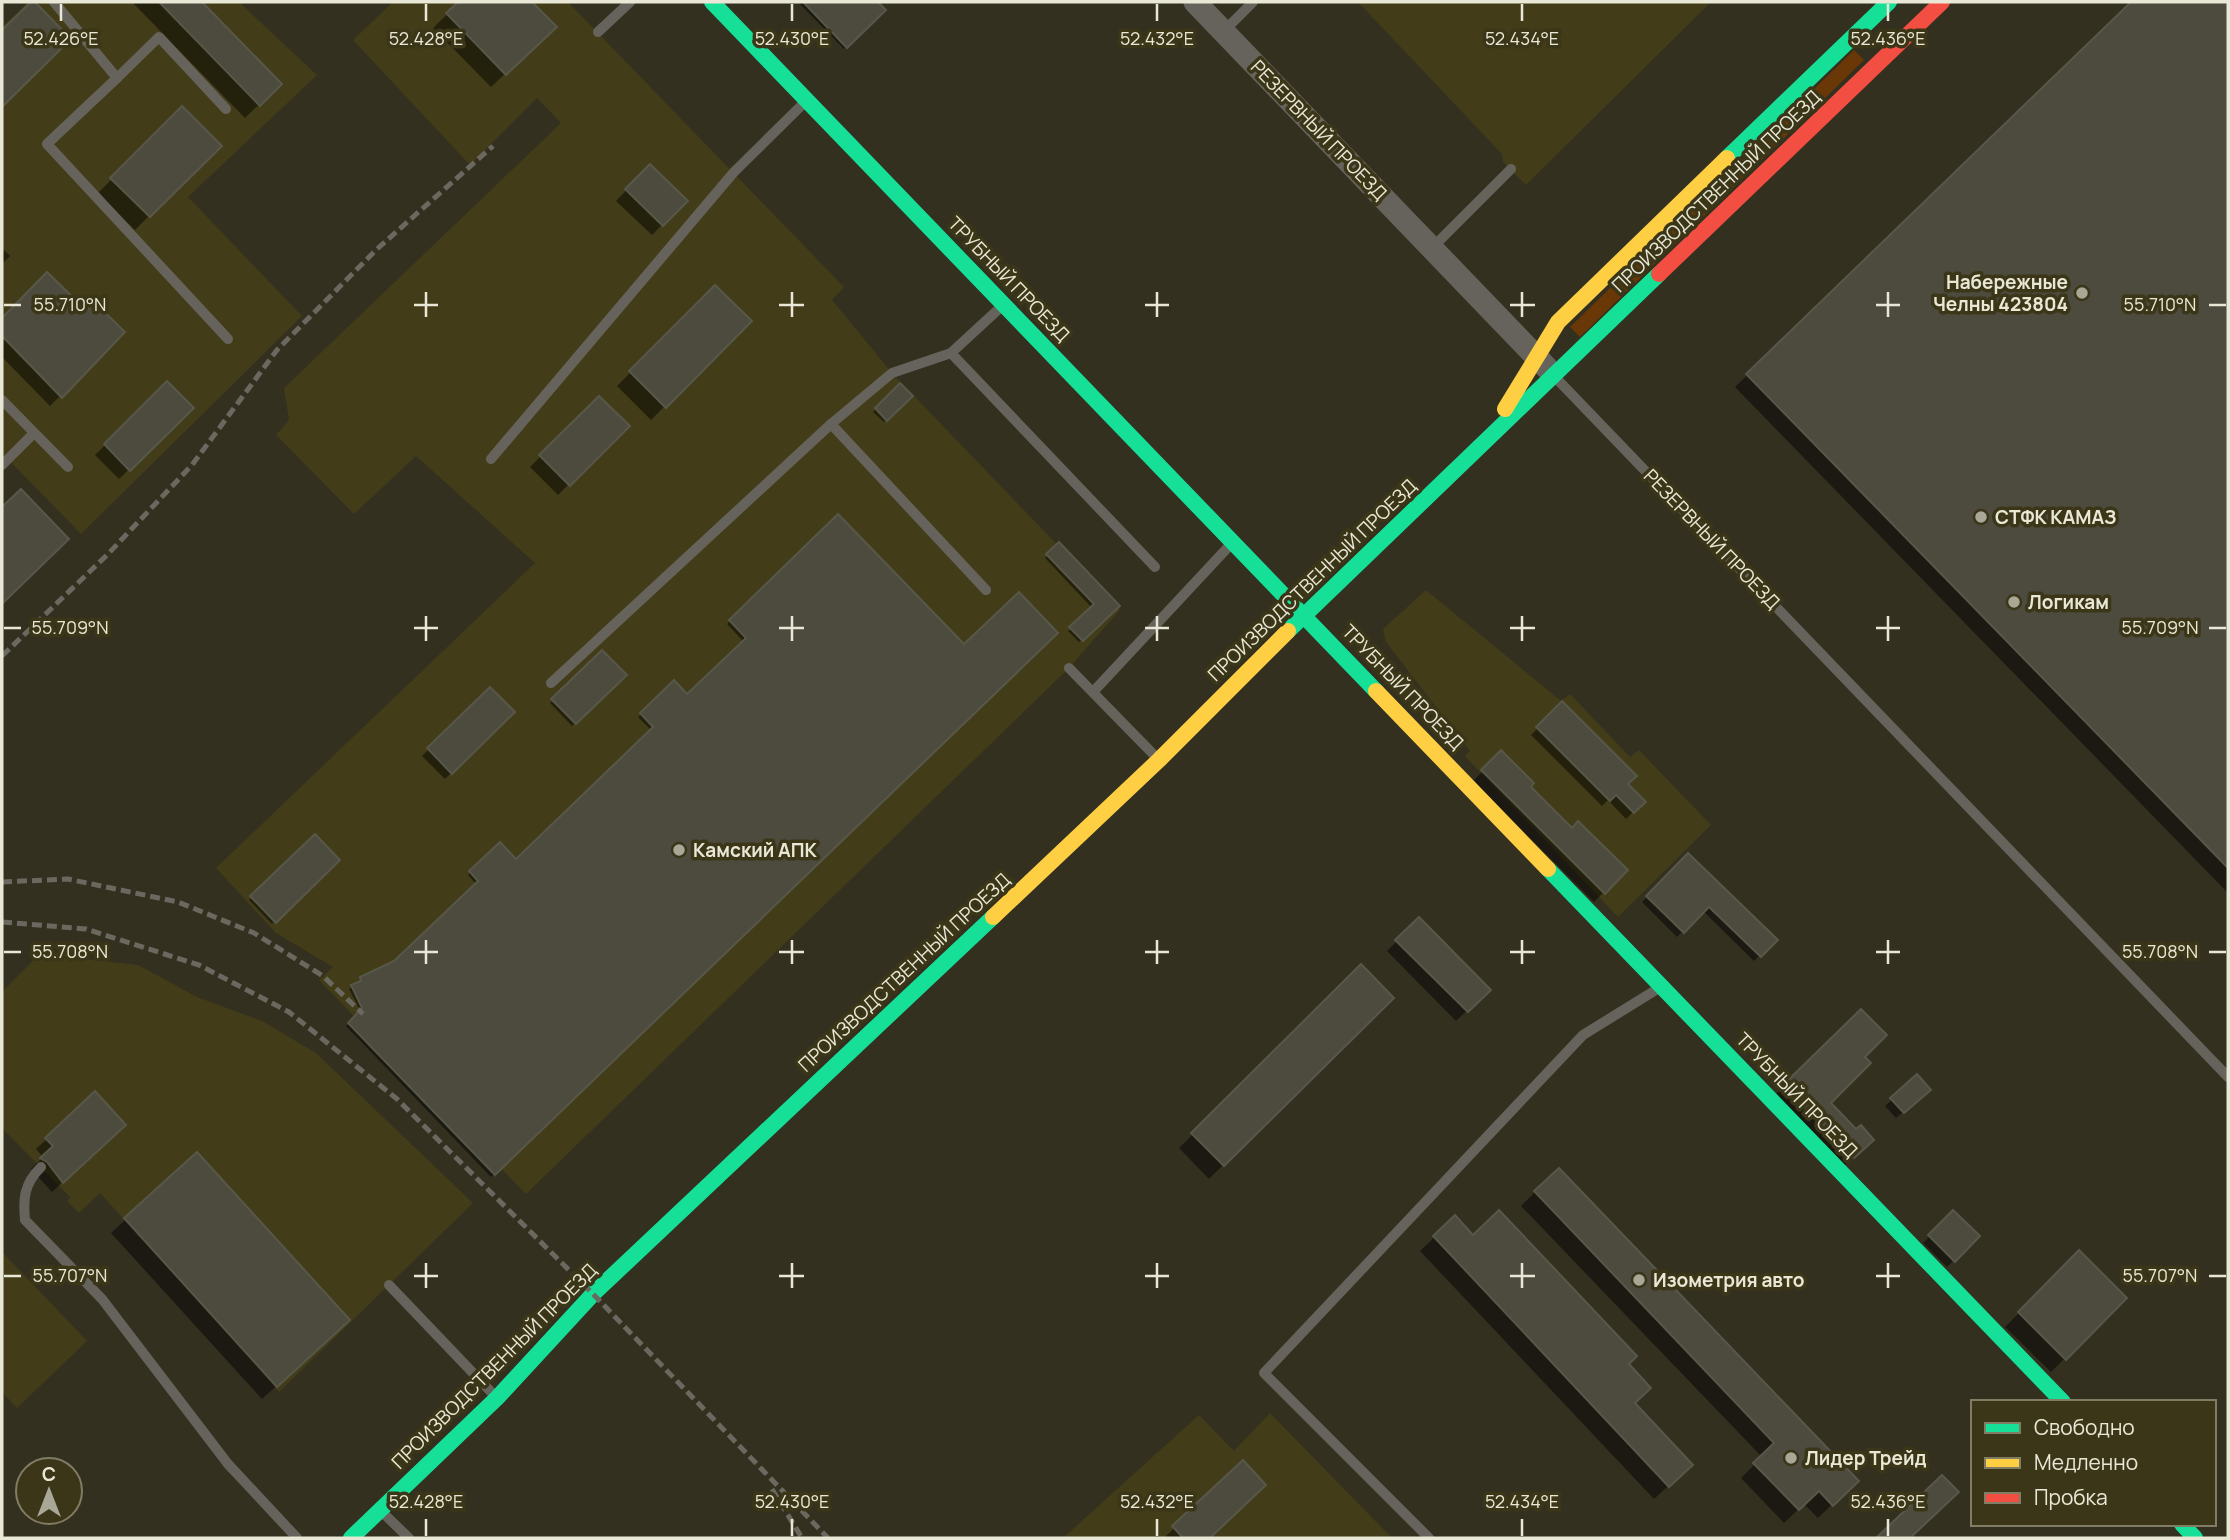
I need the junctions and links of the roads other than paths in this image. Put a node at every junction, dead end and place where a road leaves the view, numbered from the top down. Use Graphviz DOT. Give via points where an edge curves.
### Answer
graph roads {
  1 [pos="54,2"];
  2 [pos="631,2"];
  3 [pos="712,2"];
  4 [pos="1195,2"];
  5 [pos="1253,2"];
  6 [pos="1889,2"];
  7 [pos="1942,2"];
  8 [pos="1224,31"];
  9 [pos="598,32"];
  10 [pos="1880,37"];
  11 [pos="117,78"];
  12 [pos="807,100"];
  13 [pos="226,108"];
  14 [pos="1511,169"];
  15 [pos="1433,247"];
  16 [pos="1004,304"];
  17 [pos="228,339"];
  18 [pos="951,353"];
  19 [pos="1536,356"];
  20 [pos="1555,376"];
  21 [pos="2,400"];
  22 [pos="831,424"];
  23 [pos="34,433"];
  24 [pos="1487,439"];
  25 [pos="491,459"];
  26 [pos="2,465"];
  27 [pos="68,467"];
  28 [pos="1233,542"];
  29 [pos="1155,567"];
  30 [pos="986,590"];
  31 [pos="1304,615"];
  32 [pos="1069,668"];
  33 [pos="551,683"];
  34 [pos="1093,692"];
  35 [pos="1159,760"];
  36 [pos="1662,986"];
  37 [pos="2228,1077"];
  38 [pos="40,1167"];
  39 [pos="389,1285"];
  40 [pos="497,1398"];
  41 [pos="2061,1400"];
  42 [pos="380,1510"];
  43 [pos="297,1538"];
  44 [pos="351,1538"];
  45 [pos="409,1538"];
  46 [pos="1429,1538"];
  1 -- 11 [label="lane"];
  2 -- 9 [label="lane"];
  3 -- 12 [label="street, ТРУБНЫЙ ПРОЕЗД"];
  4 -- 8 [label="street, РЕЗЕРВНЫЙ ПРОЕЗД"];
  5 -- 8 [label="lane"];
  6 -- 10 [label="street, ПРОИЗВОДСТВЕННЫЙ ПРОЕЗД"];
  7 -- 10 [label="street, ПРОИЗВОДСТВЕННЫЙ ПРОЕЗД"];
  8 -- 15 [label="street, РЕЗЕРВНЫЙ ПРОЕЗД"];
  10 -- 19 [label="street, ПРОИЗВОДСТВЕННЫЙ ПРОЕЗД" via="1558,323"];
  10 -- 20 [label="street, ПРОИЗВОДСТВЕННЫЙ ПРОЕЗД"];
  11 -- 13 [label="lane" via="159,37"];
  11 -- 17 [label="lane" via="47,144"];
  12 -- 16 [label="street, ТРУБНЫЙ ПРОЕЗД"];
  12 -- 25 [label="lane" via="734,172"];
  14 -- 15 [label="lane"];
  15 -- 19 [label="street, РЕЗЕРВНЫЙ ПРОЕЗД"];
  16 -- 18 [label="lane"];
  16 -- 28 [label="street, ТРУБНЫЙ ПРОЕЗД"];
  18 -- 22 [label="lane" via="892,373"];
  18 -- 29 [label="lane"];
  19 -- 20 [label="street, РЕЗЕРВНЫЙ ПРОЕЗД"];
  19 -- 24 [label="street, ПРОИЗВОДСТВЕННЫЙ ПРОЕЗД"];
  20 -- 24 [label="street, ПРОИЗВОДСТВЕННЫЙ ПРОЕЗД"];
  20 -- 37 [label="lane, РЕЗЕРВНЫЙ ПРОЕЗД"];
  21 -- 23 [label="lane"];
  22 -- 30 [label="lane"];
  22 -- 33 [label="lane"];
  23 -- 26 [label="lane"];
  23 -- 27 [label="lane"];
  24 -- 31 [label="street, ПРОИЗВОДСТВЕННЫЙ ПРОЕЗД"];
  28 -- 31 [label="street, ТРУБНЫЙ ПРОЕЗД"];
  28 -- 34 [label="lane"];
  31 -- 35 [label="street, ПРОИЗВОДСТВЕННЫЙ ПРОЕЗД"];
  31 -- 36 [label="street, ТРУБНЫЙ ПРОЕЗД"];
  32 -- 34 [label="lane"];
  34 -- 35 [label="lane"];
  35 -- 40 [label="street, ПРОИЗВОДСТВЕННЫЙ ПРОЕЗД" via="593,1294"];
  36 -- 41 [label="street, ТРУБНЫЙ ПРОЕЗД"];
  36 -- 46 [label="lane" via="1583,1035 1264,1373"];
  38 -- 43 [label="lane" via="29,1179 23,1198 25,1220 102,1299 228,1464"];
  39 -- 40 [label="lane"];
  40 -- 42 [label="street, ПРОИЗВОДСТВЕННЫЙ ПРОЕЗД"];
  42 -- 44 [label="street, ПРОИЗВОДСТВЕННЫЙ ПРОЕЗД"];
  42 -- 45 [label="lane"];
}
